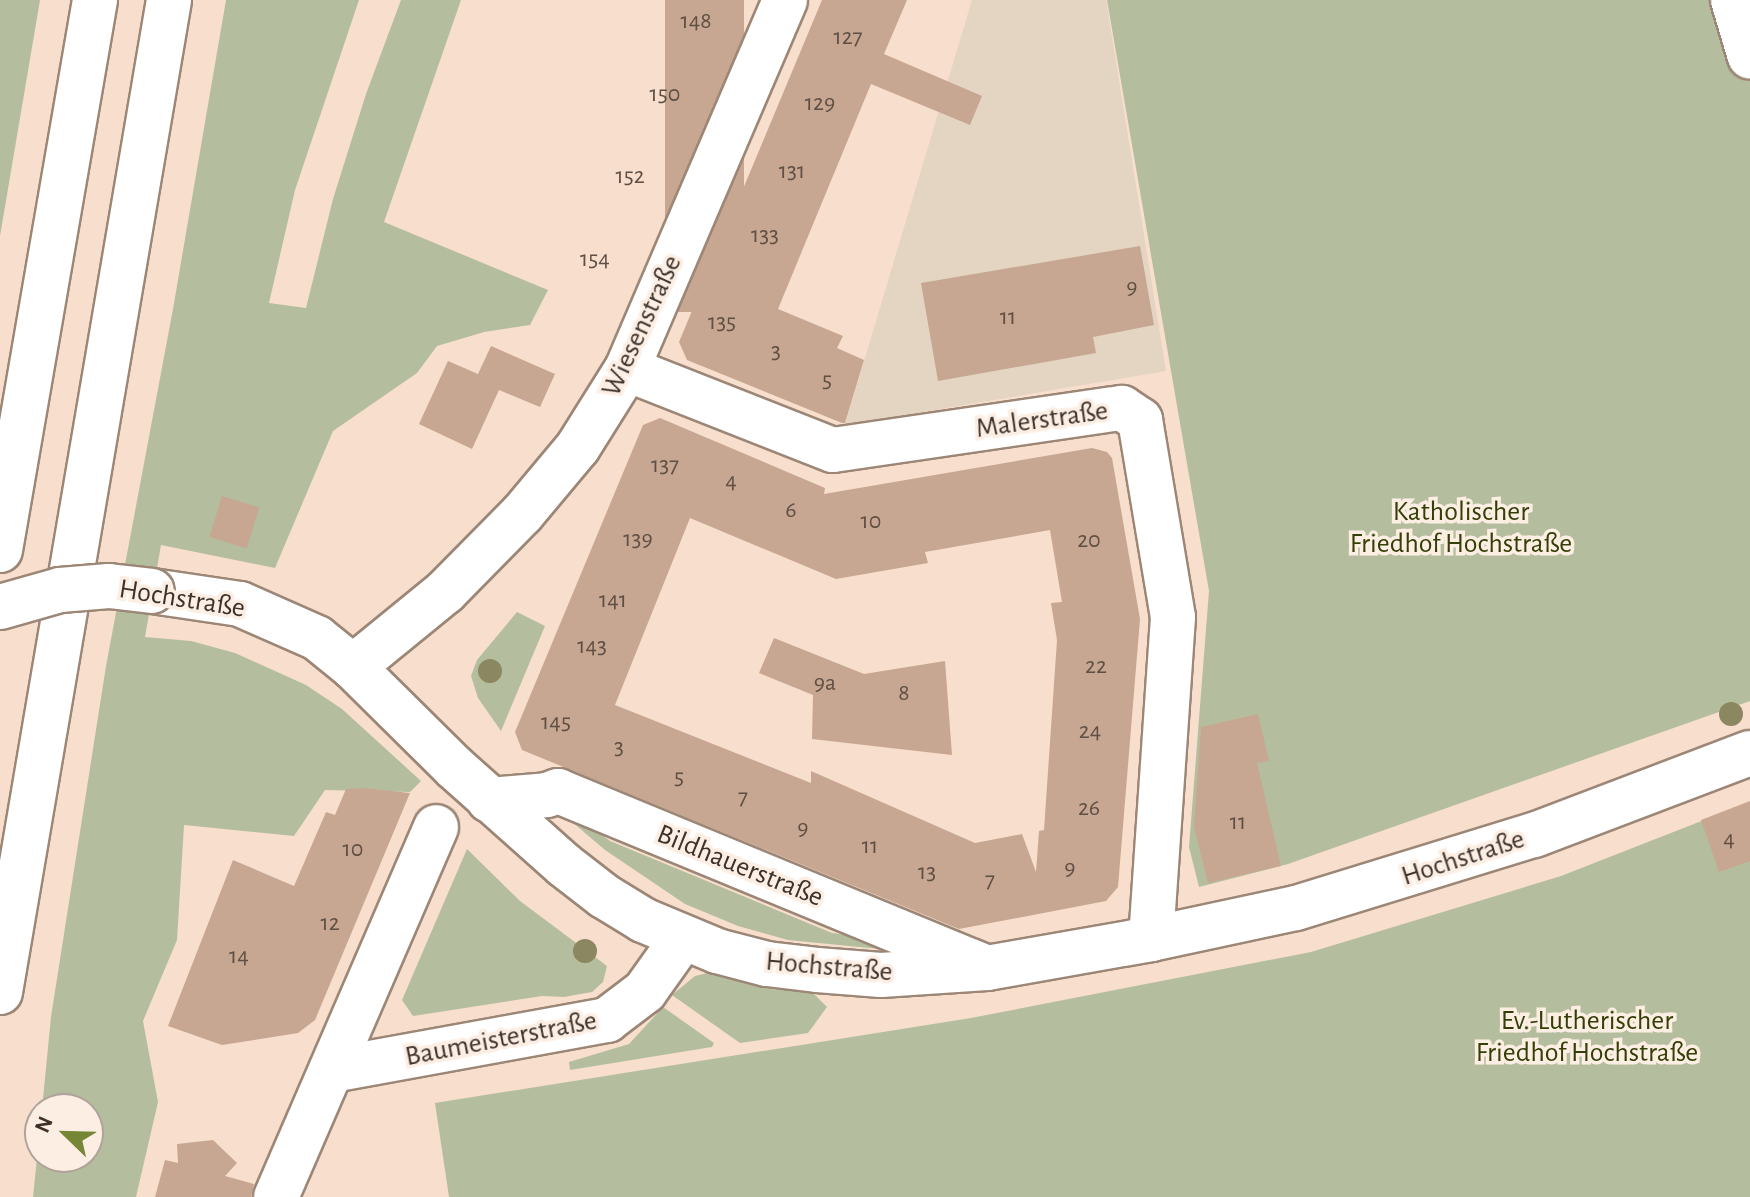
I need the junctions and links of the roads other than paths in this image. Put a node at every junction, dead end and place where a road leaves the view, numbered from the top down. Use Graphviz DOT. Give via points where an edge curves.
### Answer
graph roads {
  1 [pos="95,0"];
  2 [pos="169,0"];
  3 [pos="785,0"];
  4 [pos="1733,0"];
  5 [pos="1750,57"];
  6 [pos="627,369"];
  7 [pos="0,550"];
  8 [pos="0,607"];
  9 [pos="353,667"];
  10 [pos="1750,753"];
  11 [pos="489,800"];
  12 [pos="436,827"];
  13 [pos="682,939"];
  14 [pos="1151,939"];
  15 [pos="987,968"];
  16 [pos="0,992"];
  17 [pos="332,1070"];
  18 [pos="276,1197"];
  1 -- 7 [label="main road"];
  2 -- 16 [label="main road"];
  3 -- 6 [label="main road, Wiesenstraße"];
  4 -- 5 [label="main road"];
  6 -- 9 [label="main road, Wiesenstraße" via="578,447 522,514 445,592"];
  6 -- 14 [label="main road, Malerstraße" via="833,450 1122,408 1140,420 1173,617"];
  8 -- 9 [label="main road, Hochstraße, bridge" via="60,590 109,586 240,604 317,638"];
  9 -- 11 [label="main road, Hochstraße"];
  10 -- 14 [label="main road, Hochstraße" via="1434,869 1296,908"];
  11 -- 13 [label="main road, Hochstraße" via="604,896"];
  11 -- 15 [label="main road, Bildhauerstraße" via="558,791"];
  12 -- 17 [label="main road"];
  13 -- 15 [label="main road, Hochstraße" via="767,964 817,970 881,975"];
  13 -- 17 [label="main road, Baumeisterstraße" via="645,991 607,1020"];
  14 -- 15 [label="main road, Hochstraße"];
  17 -- 18 [label="main road"];
}
